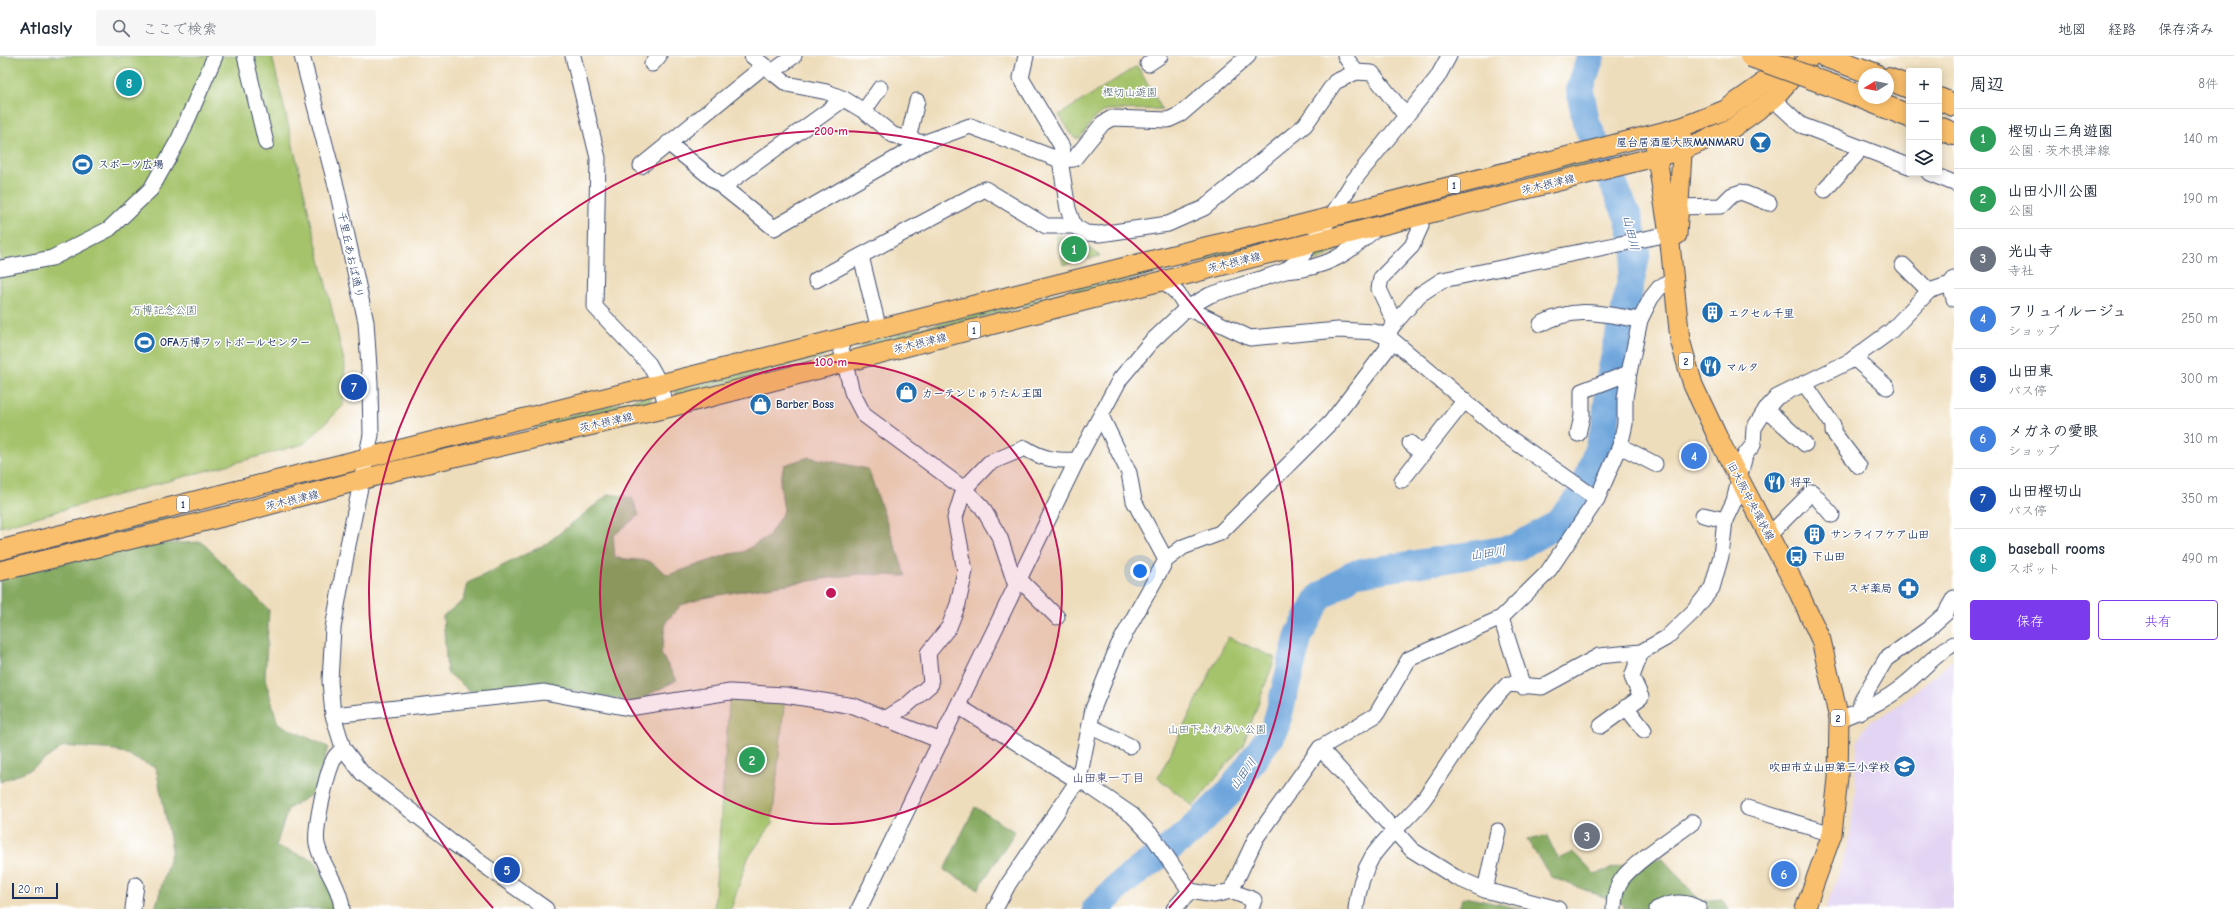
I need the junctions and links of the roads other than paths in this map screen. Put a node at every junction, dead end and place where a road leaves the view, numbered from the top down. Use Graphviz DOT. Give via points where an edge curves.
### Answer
graph roads {
  1 [pos="215,56"];
  2 [pos="245,56"];
  3 [pos="302,56"];
  4 [pos="573,56"];
  5 [pos="752,56"];
  6 [pos="794,56"];
  7 [pos="1026,56"];
  8 [pos="1248,56"];
  9 [pos="1345,56"];
  10 [pos="1449,56"];
  11 [pos="1751,56"];
  12 [pos="1785,56"];
  13 [pos="1811,56"];
  14 [pos="1825,56"];
  15 [pos="1858,68"];
  16 [pos="768,69"];
  17 [pos="1356,72"];
  18 [pos="1894,81"];
  19 [pos="1906,86"];
  20 [pos="880,88"];
  21 [pos="844,99"];
  22 [pos="1773,99"];
  23 [pos="1942,100"];
  24 [pos="917,101"];
  25 [pos="1954,105"];
  26 [pos="864,111"];
  27 [pos="1906,115"];
  28 [pos="1406,116"];
  29 [pos="1682,126"];
  30 [pos="1942,129"];
  31 [pos="1652,134"];
  32 [pos="1954,134"];
  33 [pos="916,141"];
  34 [pos="266,143"];
  35 [pos="668,143"];
  36 [pos="1858,147"];
  37 [pos="1683,150"];
  38 [pos="1658,156"];
  39 [pos="1060,160"];
  40 [pos="1906,165"];
  41 [pos="641,166"];
  42 [pos="1937,176"];
  43 [pos="1954,182"];
  44 [pos="723,187"];
  45 [pos="1825,190"];
  46 [pos="1769,203"];
  47 [pos="1680,207"];
  48 [pos="1331,217"];
  49 [pos="1074,226"];
  50 [pos="1421,226"];
  51 [pos="1377,227"];
  52 [pos="1670,234"];
  53 [pos="1312,243"];
  54 [pos="861,256"];
  55 [pos="1903,265"];
  56 [pos="0,268"];
  57 [pos="1285,271"];
  58 [pos="1674,278"];
  59 [pos="816,280"];
  60 [pos="1164,281"];
  61 [pos="1952,282"];
  62 [pos="1929,291"];
  63 [pos="1954,299"];
  64 [pos="1187,308"];
  65 [pos="1640,320"];
  66 [pos="1395,322"];
  67 [pos="1541,324"];
  68 [pos="878,330"];
  69 [pos="1390,338"];
  70 [pos="839,340"];
  71 [pos="1854,358"];
  72 [pos="845,363"];
  73 [pos="1629,373"];
  74 [pos="1804,383"];
  75 [pos="660,384"];
  76 [pos="1887,387"];
  77 [pos="1465,400"];
  78 [pos="667,408"];
  79 [pos="1766,409"];
  80 [pos="1101,416"];
  81 [pos="1578,434"];
  82 [pos="1410,443"];
  83 [pos="1805,444"];
  84 [pos="1620,446"];
  85 [pos="1422,454"];
  86 [pos="366,458"];
  87 [pos="1077,460"];
  88 [pos="1656,464"];
  89 [pos="1858,466"];
  90 [pos="1739,478"];
  91 [pos="361,480"];
  92 [pos="1402,480"];
  93 [pos="964,489"];
  94 [pos="1597,500"];
  95 [pos="1832,515"];
  96 [pos="1703,516"];
  97 [pos="1725,520"];
  98 [pos="1769,535"];
  99 [pos="0,550"];
  100 [pos="1166,560"];
  101 [pos="0,571"];
  102 [pos="1018,582"];
  103 [pos="1954,598"];
  104 [pos="1057,617"];
  105 [pos="1502,618"];
  106 [pos="1954,644"];
  107 [pos="1641,652"];
  108 [pos="1523,687"];
  109 [pos="958,706"];
  110 [pos="1626,707"];
  111 [pos="1859,712"];
  112 [pos="334,715"];
  113 [pos="885,718"];
  114 [pos="1839,719"];
  115 [pos="1090,726"];
  116 [pos="1601,726"];
  117 [pos="1644,730"];
  118 [pos="941,741"];
  119 [pos="1130,746"];
  120 [pos="343,748"];
  121 [pos="1320,748"];
  122 [pos="1079,779"];
  123 [pos="1748,808"];
  124 [pos="1693,822"];
  125 [pos="1395,829"];
  126 [pos="1498,831"];
  127 [pos="1832,834"];
  128 [pos="136,885"];
  129 [pos="1485,890"];
  130 [pos="1190,891"];
  131 [pos="1231,891"];
  132 [pos="133,909"];
  133 [pos="342,909"];
  134 [pos="546,909"];
  135 [pos="859,909"];
  136 [pos="995,909"];
  137 [pos="1174,909"];
  138 [pos="1251,909"];
  139 [pos="1356,909"];
  140 [pos="1558,909"];
  141 [pos="1614,909"];
  142 [pos="1658,909"];
  143 [pos="1699,909"];
  144 [pos="1805,909"];
  1 -- 56 [label="street" via="179,140 151,189 109,230 52,258"];
  2 -- 34 [label="street"];
  3 -- 86 [label="street, 千里丘あおば通り" via="337,190 366,322 371,434"];
  4 -- 75 [label="street" via="598,158 595,308 649,364"];
  5 -- 16 [label="street"];
  6 -- 16 [label="street"];
  7 -- 39 [label="street" via="1021,78 1062,147"];
  8 -- 39 [label="street" via="1181,114 1168,120 1112,118 1103,123 1074,159"];
  9 -- 17 [label="street"];
  10 -- 28 [label="street" via="1438,78"];
  11 -- 27 [label="highway, bridge"];
  12 -- 29 [label="main road, 茨木摂津線 / 1" via="1762,84 1725,110"];
  13 -- 22 [label="main road, 茨木摂津線 / 1"];
  14 -- 15 [label="highway"];
  16 -- 21 [label="street" via="787,84 827,92"];
  16 -- 35 [label="street"];
  17 -- 28 [label="street" via="1372,73"];
  17 -- 49 [label="street" via="1336,82 1305,125 1204,208 1168,224 1100,234 1086,233"];
  18 -- 19 [label="highway"];
  20 -- 26 [label="street"];
  21 -- 26 [label="street"];
  21 -- 44 [label="street"];
  22 -- 36 [label="street" via="1801,125"];
  22 -- 37 [label="main road, 茨木摂津線 / 1" via="1734,127"];
  23 -- 25 [label="highway"];
  24 -- 33 [label="street"];
  26 -- 33 [label="street" via="893,135"];
  28 -- 48 [label="street" via="1354,180"];
  29 -- 31 [label="main road, 茨木摂津線 / 1"];
  29 -- 37 [label="main road, 旧大阪中央環状線 / 2"];
  30 -- 32 [label="highway"];
  31 -- 38 [label="main road, 旧大阪中央環状線 / 2"];
  31 -- 48 [label="main road, 茨木摂津線 / 1"];
  33 -- 39 [label="street" via="970,126"];
  33 -- 44 [label="street" via="774,228"];
  35 -- 41 [label="street"];
  35 -- 44 [label="street"];
  36 -- 40 [label="street"];
  36 -- 45 [label="street" via="1856,155"];
  37 -- 38 [label="main road, 茨木摂津線 / 1"];
  37 -- 47 [label="main road, 旧大阪中央環状線 / 2"];
  38 -- 51 [label="main road, 茨木摂津線 / 1"];
  38 -- 52 [label="main road, 旧大阪中央環状線 / 2"];
  39 -- 49 [label="street" via="1068,209"];
  42 -- 43 [label="street"];
  46 -- 47 [label="street" via="1741,192 1732,195 1721,206"];
  47 -- 58 [label="main road, 旧大阪中央環状線 / 2"];
  48 -- 53 [label="street"];
  48 -- 68 [label="main road, 茨木摂津線 / 1"];
  49 -- 54 [label="street" via="1046,226 985,189"];
  50 -- 66 [label="street" via="1412,246 1381,278 1379,289"];
  51 -- 53 [label="main road, 茨木摂津線 / 1"];
  51 -- 57 [label="street" via="1357,246 1322,265 1307,270"];
  52 -- 58 [label="main road, 旧大阪中央環状線 / 2"];
  52 -- 66 [label="street" via="1442,280 1419,296"];
  53 -- 57 [label="street" via="1299,260"];
  53 -- 60 [label="main road, 茨木摂津線 / 1"];
  54 -- 59 [label="street"];
  54 -- 68 [label="street"];
  55 -- 62 [label="street"];
  57 -- 64 [label="street" via="1216,293"];
  58 -- 65 [label="street" via="1651,298"];
  58 -- 90 [label="main road, 旧大阪中央環状線 / 2" via="1680,340 1693,385"];
  60 -- 64 [label="street" via="1178,294"];
  60 -- 72 [label="main road, 茨木摂津線 / 1"];
  61 -- 62 [label="street"];
  61 -- 63 [label="street"];
  62 -- 71 [label="street" via="1891,331"];
  64 -- 69 [label="street" via="1250,338 1338,330 1376,332"];
  64 -- 80 [label="street" via="1150,343 1120,380"];
  65 -- 67 [label="street" via="1577,312 1558,315"];
  65 -- 73 [label="street"];
  66 -- 69 [label="street" via="1390,330"];
  68 -- 70 [label="main road, 茨木摂津線 / 1"];
  69 -- 77 [label="street"];
  69 -- 100 [label="street" via="1387,349 1331,422 1226,528 1220,533 1183,547"];
  70 -- 72 [label="street"];
  70 -- 75 [label="main road, 茨木摂津線 / 1"];
  71 -- 74 [label="street"];
  71 -- 76 [label="street"];
  72 -- 78 [label="main road, 茨木摂津線 / 1"];
  72 -- 93 [label="street" via="852,392 864,415"];
  73 -- 81 [label="street" via="1582,391 1582,416"];
  73 -- 84 [label="street" via="1625,398 1625,424"];
  74 -- 79 [label="street" via="1777,397"];
  74 -- 89 [label="street" via="1833,425 1833,432"];
  75 -- 78 [label="street"];
  75 -- 86 [label="main road, 茨木摂津線 / 1"];
  77 -- 85 [label="street"];
  77 -- 94 [label="street" via="1504,434"];
  78 -- 91 [label="main road, 茨木摂津線 / 1"];
  79 -- 83 [label="street"];
  79 -- 90 [label="street" via="1754,428 1753,445 1745,455"];
  80 -- 87 [label="street"];
  80 -- 100 [label="street" via="1129,473 1134,501"];
  82 -- 85 [label="street"];
  84 -- 88 [label="street"];
  84 -- 94 [label="street"];
  85 -- 92 [label="street"];
  86 -- 91 [label="street, 千里丘あおば通り"];
  86 -- 99 [label="main road, 茨木摂津線 / 1"];
  87 -- 93 [label="street" via="1056,461 1039,457 1025,448 989,462"];
  87 -- 102 [label="street"];
  90 -- 97 [label="street" via="1734,501"];
  90 -- 98 [label="main road, 旧大阪中央環状線 / 2"];
  91 -- 101 [label="main road, 茨木摂津線 / 1" via="239,513"];
  91 -- 112 [label="street, 千里丘あおば通り" via="334,628 330,681"];
  93 -- 102 [label="street" via="982,507 1000,538"];
  93 -- 113 [label="street" via="955,518 965,572 958,604 949,627 928,653 931,684 906,706"];
  94 -- 105 [label="street" via="1547,573"];
  95 -- 98 [label="street" via="1812,492"];
  96 -- 97 [label="street"];
  97 -- 107 [label="street" via="1721,556 1712,588 1693,612 1666,638"];
  98 -- 114 [label="main road, 旧大阪中央環状線 / 2" via="1821,640"];
  100 -- 115 [label="street" via="1118,646 1093,709"];
  102 -- 104 [label="street"];
  102 -- 109 [label="street"];
  103 -- 111 [label="street" via="1945,614 1886,659 1862,699"];
  105 -- 108 [label="street"];
  105 -- 121 [label="street" via="1409,658 1376,715"];
  106 -- 111 [label="street" via="1943,650 1904,686 1869,709"];
  107 -- 108 [label="street" via="1598,656 1542,687"];
  107 -- 110 [label="street" via="1632,677 1640,697"];
  108 -- 125 [label="street" via="1508,684 1493,700 1422,801"];
  109 -- 118 [label="street"];
  109 -- 122 [label="street" via="1070,776"];
  110 -- 116 [label="street"];
  110 -- 117 [label="street"];
  111 -- 114 [label="street"];
  112 -- 113 [label="street" via="544,692 629,708 730,692 785,695 854,706"];
  112 -- 120 [label="street, 千里丘あおば通り"];
  113 -- 118 [label="street"];
  114 -- 127 [label="main road, 旧大阪中央環状線 / 2" via="1838,778"];
  115 -- 119 [label="street"];
  115 -- 122 [label="street"];
  118 -- 135 [label="street"];
  120 -- 133 [label="street" via="330,769 317,826 317,843 341,896"];
  120 -- 134 [label="street" via="362,773 450,841"];
  121 -- 125 [label="street"];
  121 -- 131 [label="street" via="1256,838"];
  122 -- 130 [label="street" via="1132,815 1154,838"];
  122 -- 136 [label="street" via="1009,883"];
  123 -- 127 [label="street"];
  124 -- 141 [label="street" via="1621,879"];
  125 -- 129 [label="street" via="1412,850 1455,877"];
  125 -- 139 [label="street" via="1372,857 1359,885"];
  126 -- 129 [label="street"];
  127 -- 144 [label="main road, 旧大阪中央環状線 / 2"];
  128 -- 132 [label="street"];
  129 -- 140 [label="street"];
  130 -- 131 [label="street" via="1214,895"];
  130 -- 137 [label="street"];
  131 -- 138 [label="street" via="1254,900"];
  142 -- 143 [label="street" via="1672,903 1691,904"];
}
